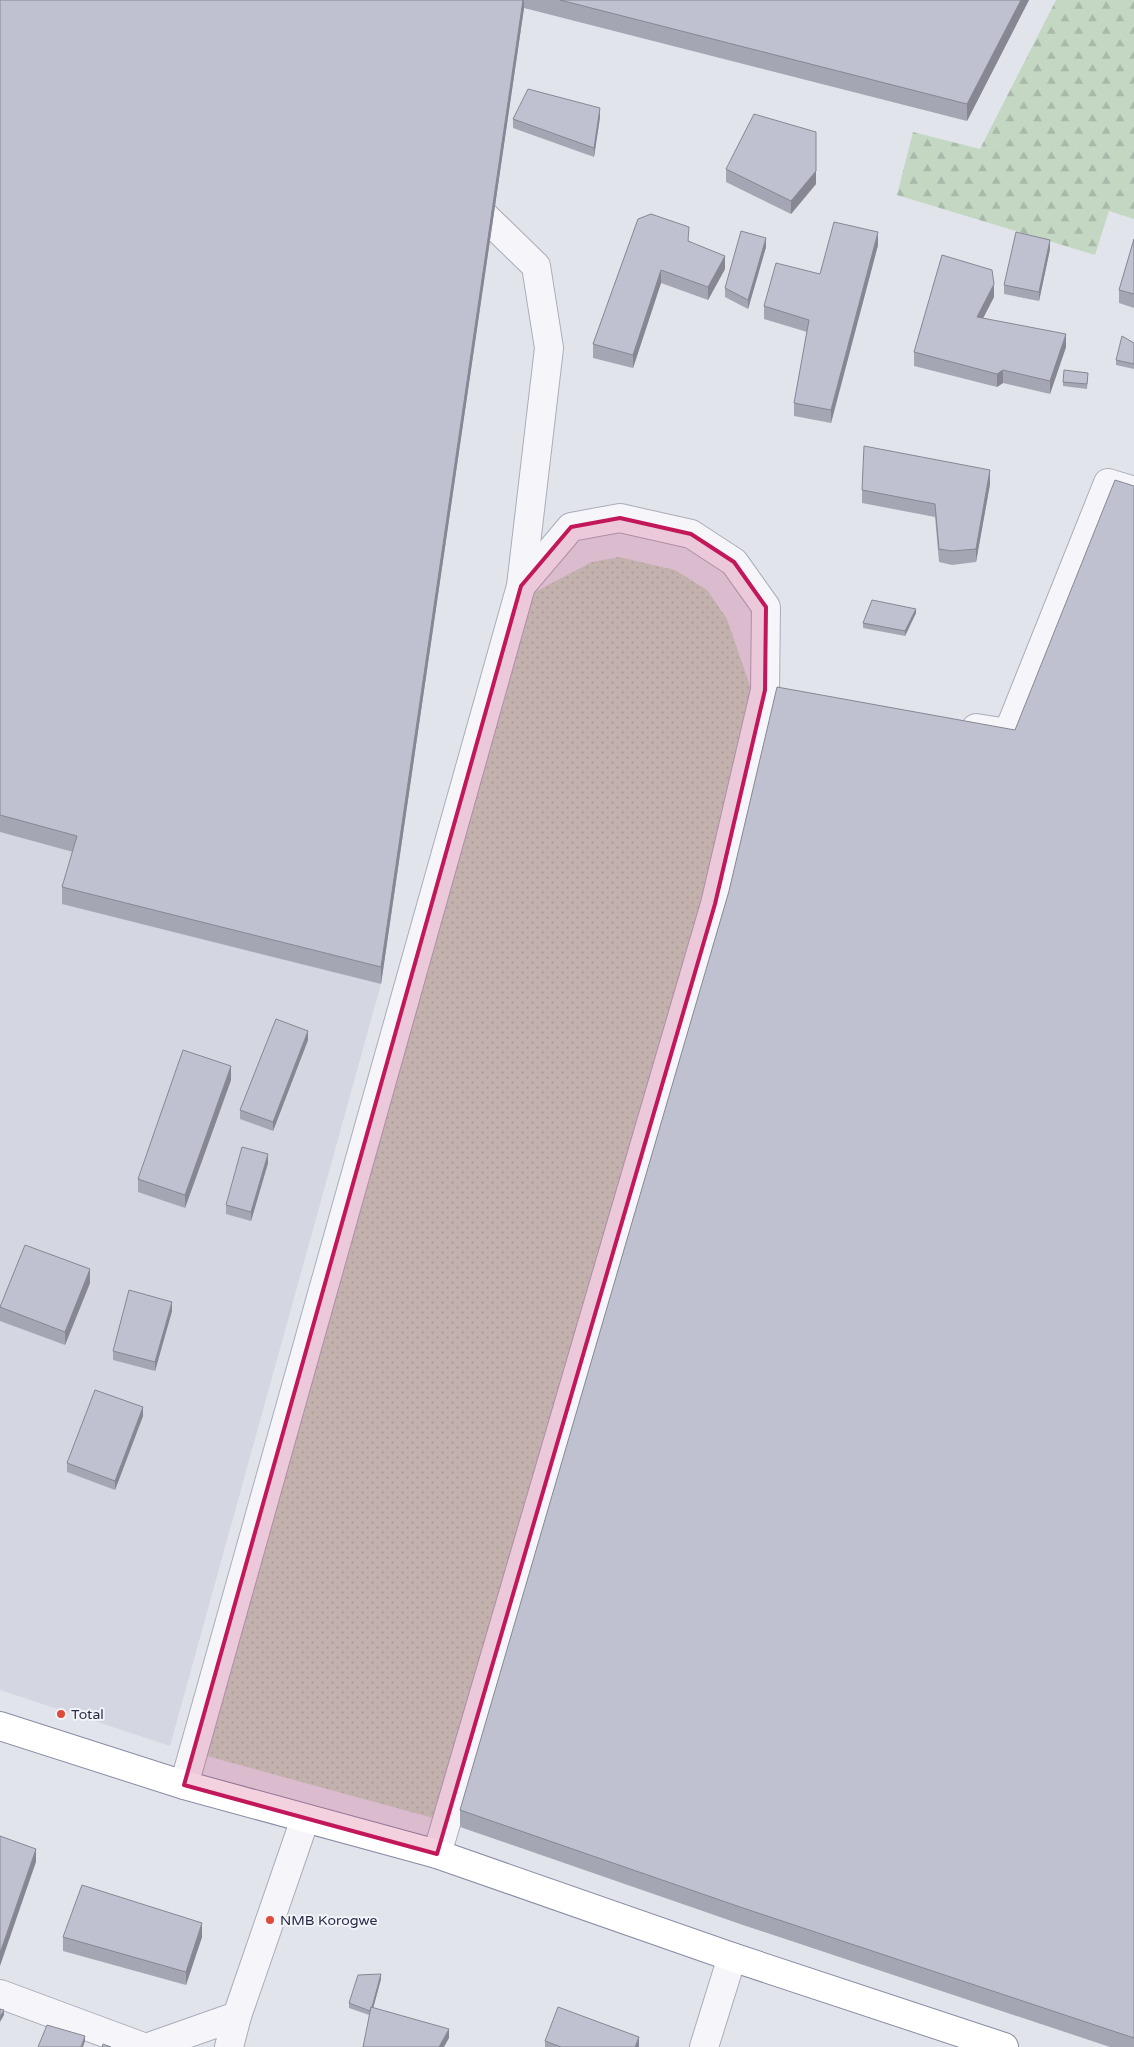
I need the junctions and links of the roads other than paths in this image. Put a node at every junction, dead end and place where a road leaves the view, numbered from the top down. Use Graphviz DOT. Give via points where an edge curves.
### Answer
graph roads {
  1 [pos="444,177"];
  2 [pos="1134,491"];
  3 [pos="521,586"];
  4 [pos="765,690"];
  5 [pos="794,695"];
  6 [pos="949,723"];
  7 [pos="0,1726"];
  8 [pos="184,1785"];
  9 [pos="305,1819"];
  10 [pos="437,1854"];
  11 [pos="732,1957"];
  12 [pos="0,1994"];
  13 [pos="236,2016"];
  14 [pos="143,2047"];
  15 [pos="149,2047"];
  16 [pos="229,2047"];
  17 [pos="704,2047"];
  18 [pos="1004,2047"];
  1 -- 3 [label="street" via="536,266 549,348"];
  2 -- 6 [label="street" via="1108,483 1008,733"];
  3 -- 4 [label="street" via="571,527 620,518 690,534 734,562 766,607"];
  3 -- 8 [label="street"];
  4 -- 5 [label="street"];
  4 -- 10 [label="street" via="715,904 691,1024"];
  7 -- 8 [label="highway"];
  8 -- 9 [label="highway"];
  9 -- 10 [label="highway"];
  9 -- 13 [label="street"];
  10 -- 11 [label="highway"];
  11 -- 17 [label="street"];
  11 -- 18 [label="highway"];
  12 -- 14 [label="street"];
  13 -- 15 [label="street"];
  13 -- 16 [label="street"];
}
